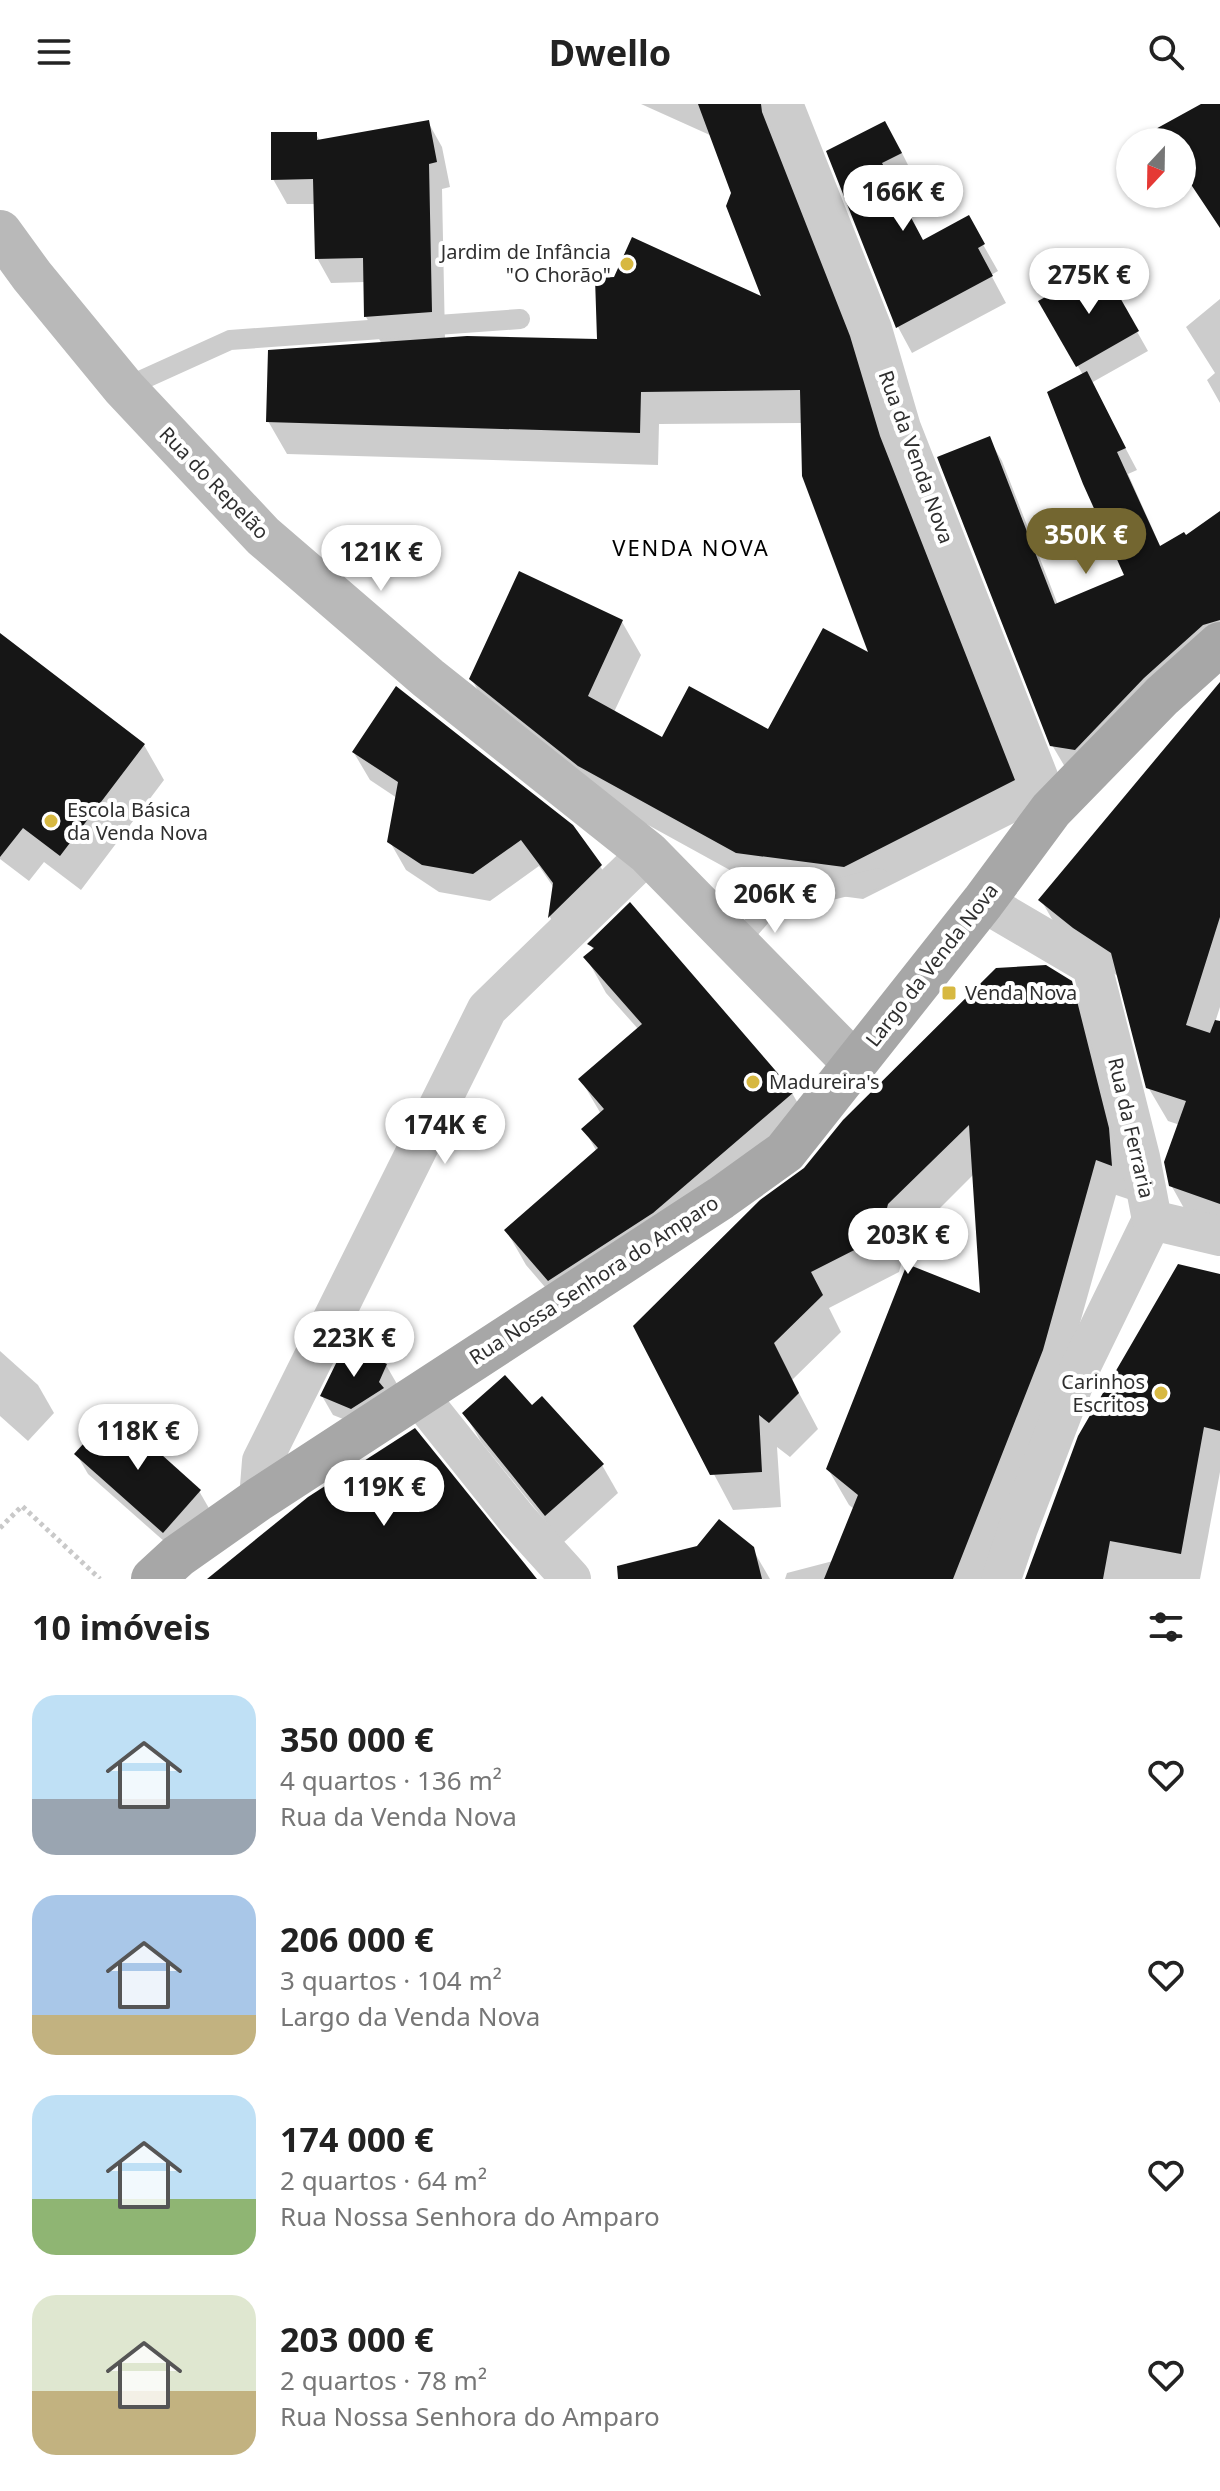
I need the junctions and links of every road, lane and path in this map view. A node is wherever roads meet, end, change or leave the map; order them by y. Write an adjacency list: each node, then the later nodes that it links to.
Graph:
1 (783, 104): 8 (street, Rua da Venda Nova)
2 (0, 232): 5 (street, Rua do Repelão)
3 (0, 284): 5 (street)
4 (520, 319): 6 (lane)
5 (94, 353): 6 (street, Rua do Repelão)
6 (124, 388): 9 (street, Rua do Repelão)
7 (1220, 644): 8 (main road, Largo da Venda Nova)
8 (1051, 810): 11 (main road, Largo da Venda Nova)
9 (648, 853): 12 (street, Largo da Venda Nova); 17 (street)
10 (879, 878): 12 (lane)
11 (983, 902): 13 (main road, Largo da Venda Nova); 14 (street, Rua da Ferraria)
12 (737, 944): 13 (street, Largo da Venda Nova)
13 (854, 1063): 16 (main road, Rua Nossa Senhora do Amparo)
14 (1152, 1220): 15 (street); 22 (street, Rua da Ferraria)
15 (1220, 1236)
16 (418, 1395): 17 (main road, Rua Nossa Senhora do Amparo); 21 (street)
17 (259, 1499): 20 (main road, Rua Nossa Senhora do Amparo)
18 (0, 1528): 19 (path)
19 (100, 1579)
20 (153, 1579)
21 (571, 1579)
22 (1001, 1579)

